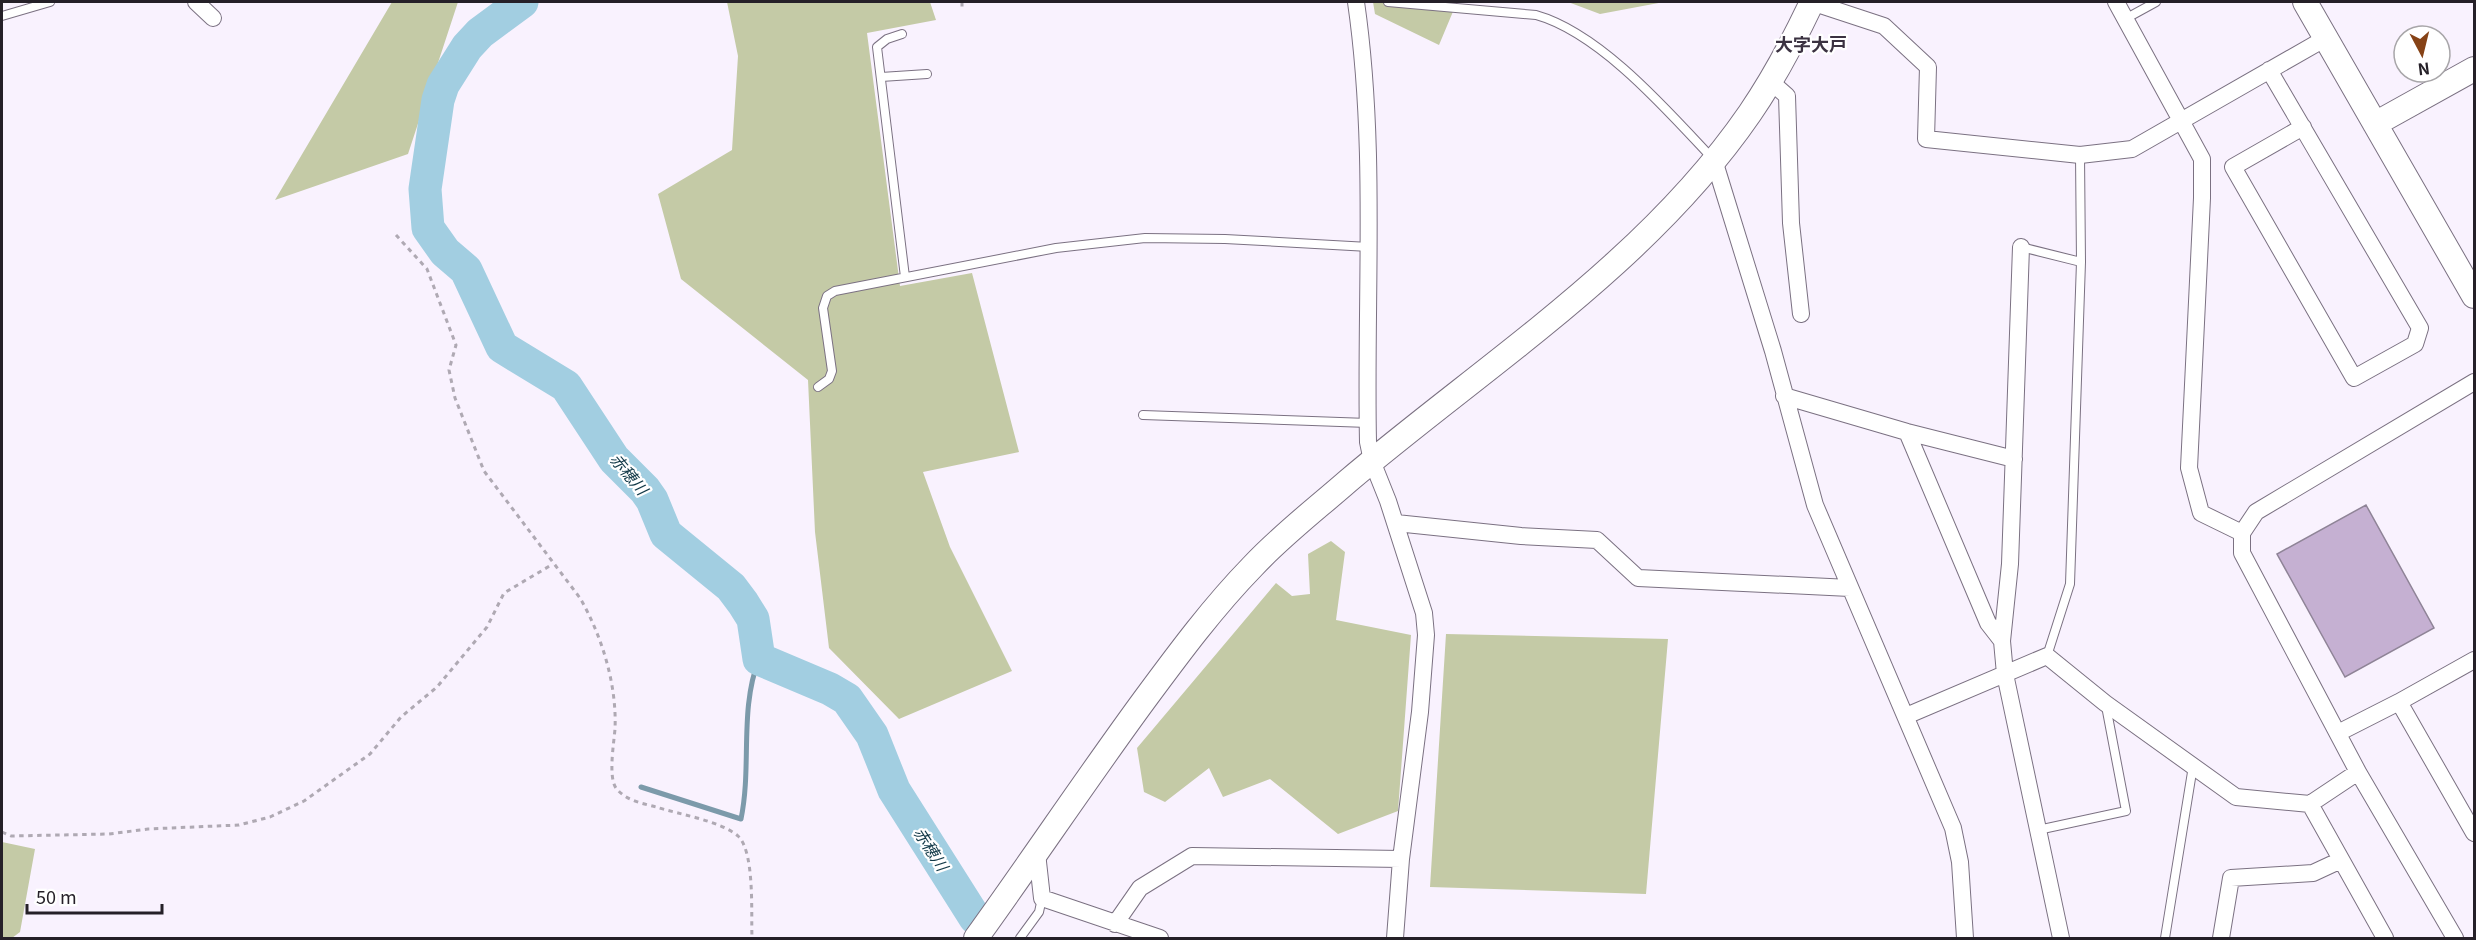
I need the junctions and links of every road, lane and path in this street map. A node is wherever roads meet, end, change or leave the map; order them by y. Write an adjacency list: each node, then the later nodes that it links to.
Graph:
1 (50, 2): 11 (lane)
2 (196, 2): 12 (street)
3 (962, 2): 10 (path)
4 (1356, 2): 27 (street)
5 (1388, 2): 25 (lane)
6 (1811, 2): 20 (street); 24 (street)
7 (2116, 2): 13 (street)
8 (2156, 2): 13 (lane)
9 (2305, 2): 15 (street)
10 (962, 9)
11 (2, 16)
12 (213, 18)
13 (2125, 19): 21 (street)
14 (902, 34): 19 (lane)
15 (2326, 38): 17 (street); 22 (street)
16 (2475, 69): 22 (street)
17 (2269, 70): 21 (street); 23 (street)
18 (927, 74): 19 (lane)
19 (881, 76): 30 (lane)
20 (1770, 81): 25 (street); 32 (street)
21 (2181, 121): 24 (street); 42 (street)
22 (2375, 124): 31 (street)
23 (2302, 127): 23 (street)
24 (2080, 155): 29 (lane)
25 (1714, 160): 35 (street); 40 (street)
26 (396, 235): 43 (path)
27 (1370, 247): 30 (lane); 37 (street)
28 (2021, 247): 29 (lane); 39 (street)
29 (2082, 262): 46 (lane)
30 (905, 277): 34 (lane)
31 (2475, 296)
32 (1801, 314)
33 (2475, 382): 42 (street)
34 (818, 387)
35 (1784, 396): 38 (street); 44 (street)
36 (1143, 415): 37 (lane)
37 (1368, 423): 40 (street)
38 (1907, 432): 39 (street); 45 (street)
39 (2014, 459): 45 (street)
40 (1372, 461): 41 (street); 59 (street)
41 (1396, 523): 44 (street); 60 (street)
42 (2242, 533): 52 (street)
43 (553, 564): 57 (path); 64 (path)
44 (1850, 588): 51 (street)
45 (2002, 641): 48 (street)
46 (2047, 656): 48 (street); 50 (street)
47 (2475, 660): 49 (street)
48 (2005, 674): 51 (street); 56 (street)
49 (2399, 702): 52 (street); 58 (street)
50 (2105, 703): 53 (street); 56 (lane)
51 (1906, 716): 69 (street)
52 (2338, 733): 54 (street)
53 (2193, 766): 55 (street); 71 (lane)
54 (2358, 772): 55 (street); 74 (street)
55 (2310, 804): 61 (street)
56 (2038, 830): 70 (street)
57 (2, 832)
58 (2475, 833)
59 (1037, 853): 62 (street); 65 (street)
60 (1401, 859): 63 (street); 68 (street)
61 (2341, 860): 72 (street); 73 (street)
62 (1042, 898): 63 (street); 66 (lane)
63 (1115, 924): 67 (street)
64 (752, 939)
65 (976, 939)
66 (1020, 939)
67 (1160, 939)
68 (1395, 939)
69 (1965, 939)
70 (2061, 939)
71 (2165, 939)
72 (2221, 939)
73 (2385, 939)
74 (2455, 939)

